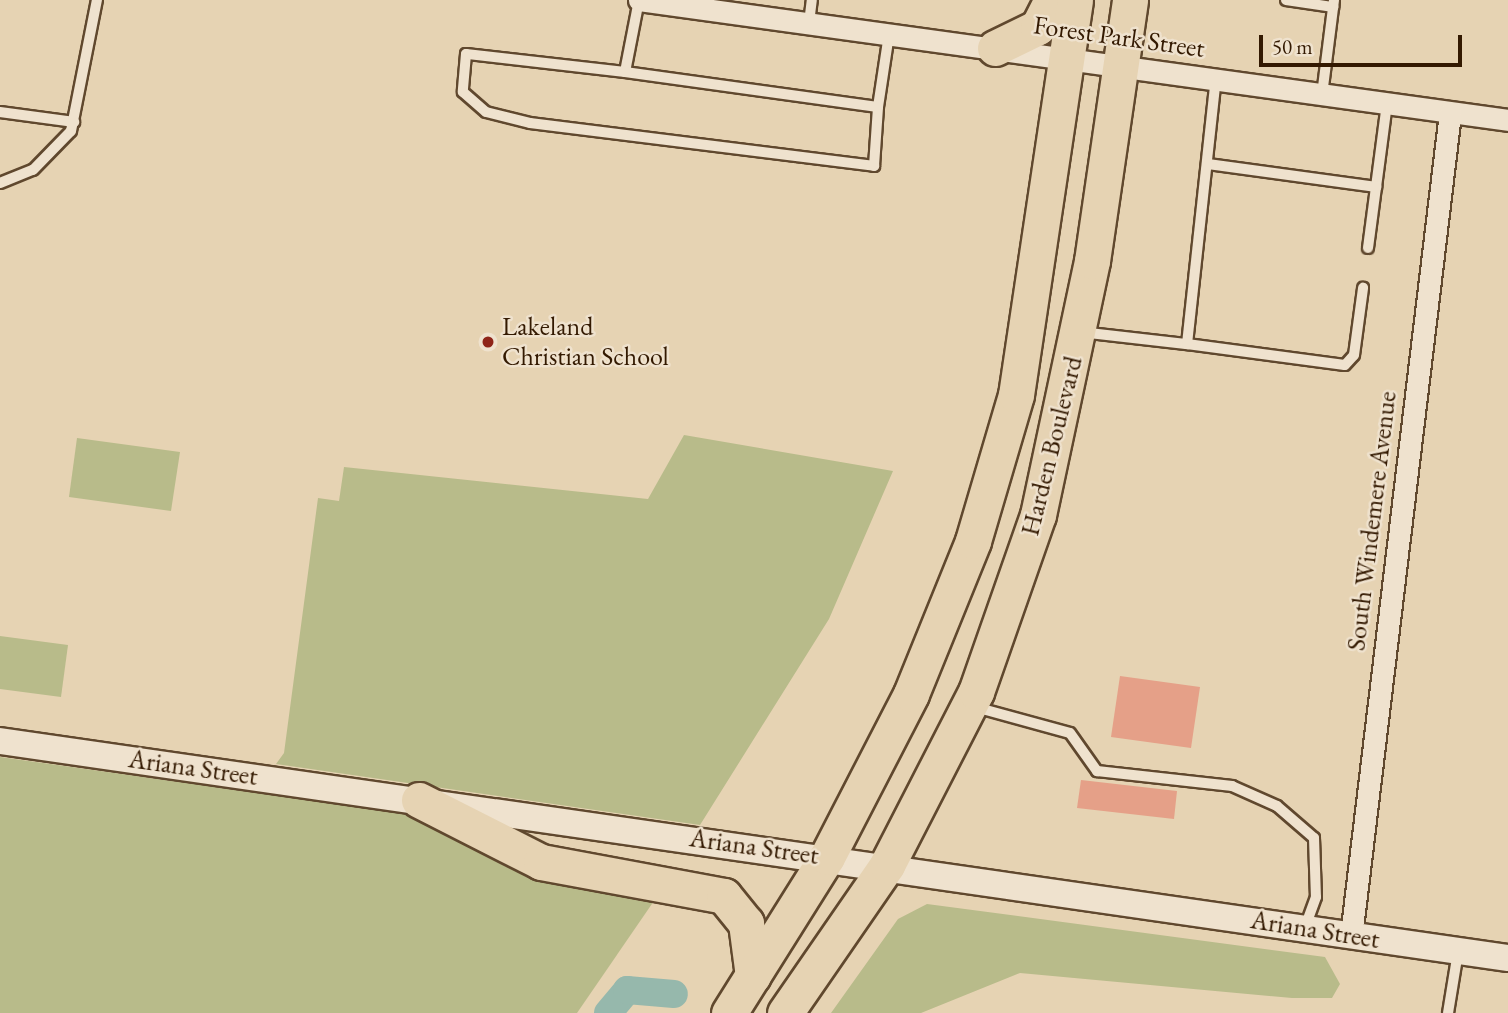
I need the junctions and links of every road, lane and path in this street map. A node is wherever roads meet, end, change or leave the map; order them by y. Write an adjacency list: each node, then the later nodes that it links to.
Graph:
1 (97, 0): 22 (lane)
2 (639, 0): 9 (street, Forest Park Street); 14 (lane)
3 (812, 0): 9 (lane)
4 (1052, 0): 11 (main road)
5 (1075, 0): 12 (main road, Harden Boulevard)
6 (1130, 0): 13 (main road, Harden Boulevard)
7 (1286, 0): 8 (lane)
8 (1333, 4): 16 (lane)
9 (809, 23): 10 (street, Forest Park Street)
10 (890, 34): 11 (street, Forest Park Street); 18 (lane)
11 (995, 48): 12 (street, Forest Park Street)
12 (1068, 58): 13 (street, Forest Park Street); 33 (main road, Harden Boulevard)
13 (1121, 65): 15 (street, Forest Park Street); 28 (main road, Harden Boulevard)
14 (625, 72): 18 (lane); 18 (lane)
15 (1216, 79): 16 (street, Forest Park Street); 23 (lane)
16 (1322, 94): 17 (street, Forest Park Street)
17 (1387, 104): 20 (street, Forest Park Street); 25 (lane)
18 (878, 107)
19 (0, 111): 22 (lane)
20 (1450, 113): 21 (street, Forest Park Street); 36 (street, South Windemere Avenue)
21 (1508, 120)
22 (74, 122): 24 (lane)
23 (1208, 164): 25 (lane); 29 (lane)
24 (0, 183)
25 (1376, 187): 26 (lane)
26 (1368, 248)
27 (1363, 288): 29 (lane)
28 (1079, 332): 29 (lane); 30 (main road, Harden Boulevard)
29 (1187, 344)
30 (969, 706): 34 (main road, Harden Boulevard); 35 (lane)
31 (0, 741): 32 (street, Ariana Street)
32 (419, 800): 33 (street, Ariana Street); 39 (main road)
33 (827, 857): 34 (street, Ariana Street); 39 (main road, Harden Boulevard)
34 (887, 865): 35 (street, Ariana Street); 41 (main road, Harden Boulevard)
35 (1305, 929): 36 (street, Ariana Street)
36 (1351, 936): 37 (street, Ariana Street)
37 (1458, 951): 38 (street, Ariana Street); 42 (lane)
38 (1508, 958)
39 (753, 975): 40 (main road, Harden Boulevard)
40 (730, 1013)
41 (785, 1013)
42 (1448, 1013)

